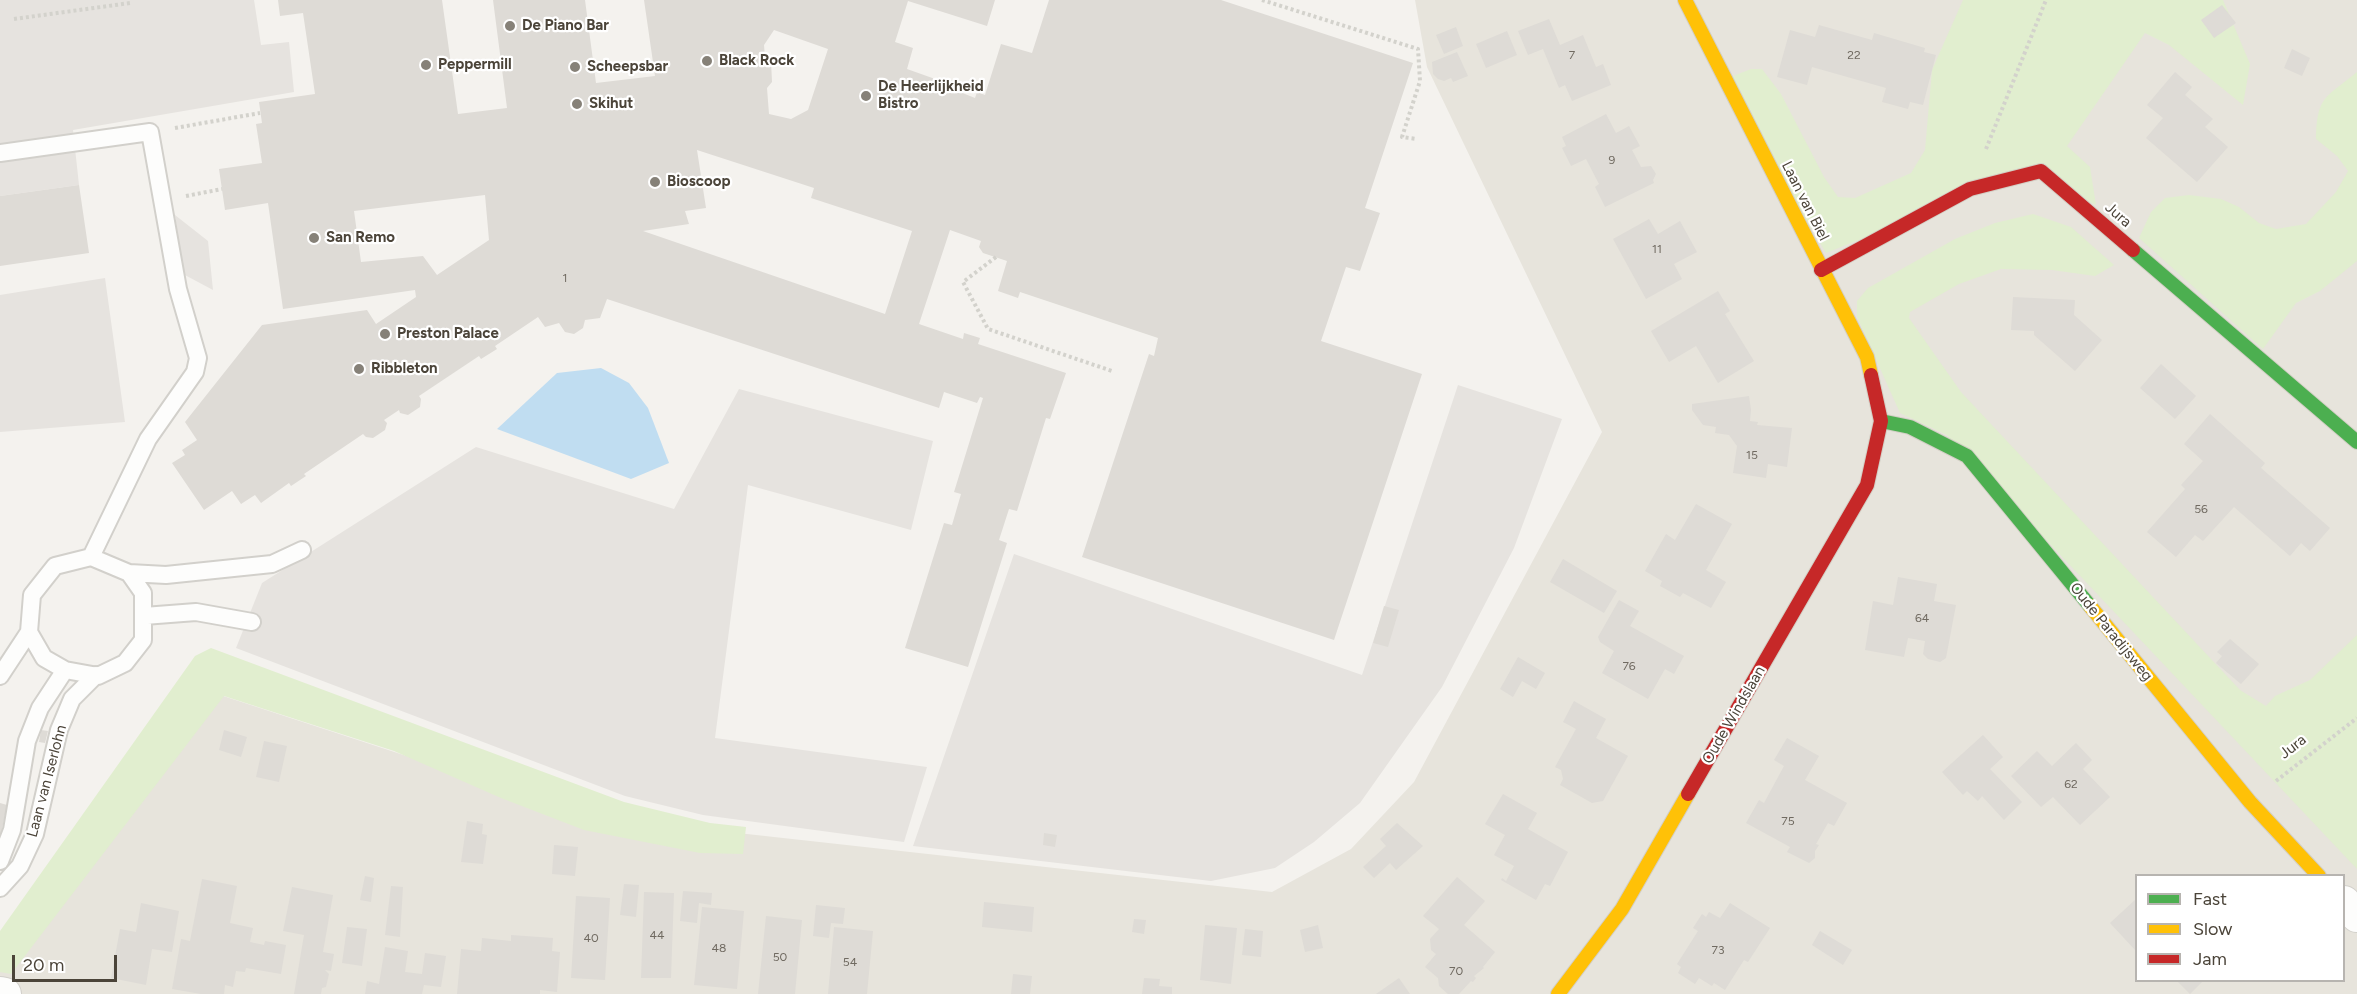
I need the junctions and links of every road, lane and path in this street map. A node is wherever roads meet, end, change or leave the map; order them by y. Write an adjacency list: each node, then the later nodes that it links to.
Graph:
1 (1262, 0): 8 (path)
2 (1685, 0): 14 (street, Laan van Biel)
3 (2046, 0): 11 (path)
4 (130, 3): 5 (path)
5 (14, 19)
6 (260, 113): 7 (path)
7 (150, 132): 9 (lane); 12 (lane)
8 (1417, 139)
9 (0, 153)
10 (222, 189): 12 (path)
11 (1970, 189): 14 (street, Jura); 17 (street, Jura)
12 (162, 200): 19 (lane)
13 (996, 257): 15 (path)
14 (1821, 270): 16 (street, Laan van Biel)
15 (1112, 371)
16 (1881, 421): 28 (street, Oude Paradijsweg); 36 (street, Oude Windslaan)
17 (2357, 442)
18 (302, 550): 20 (lane)
19 (91, 557): 20 (lane); 23 (lane)
20 (129, 573): 21 (lane)
21 (144, 616): 22 (lane); 25 (lane)
22 (252, 622)
23 (29, 632): 24 (lane); 26 (lane)
24 (65, 670): 25 (lane); 29 (lane, Laan van Iserlohn)
25 (96, 675): 31 (lane, Laan van Iserlohn)
26 (0, 676)
27 (2357, 718): 28 (path, Jura)
28 (2250, 802): 30 (street, Oude Paradijsweg)
29 (0, 861)
30 (2317, 874)
31 (0, 888)
32 (2345, 904): 33 (street)
33 (2357, 916)
34 (0, 993): 35 (street)
35 (5, 994)
36 (1558, 994)

